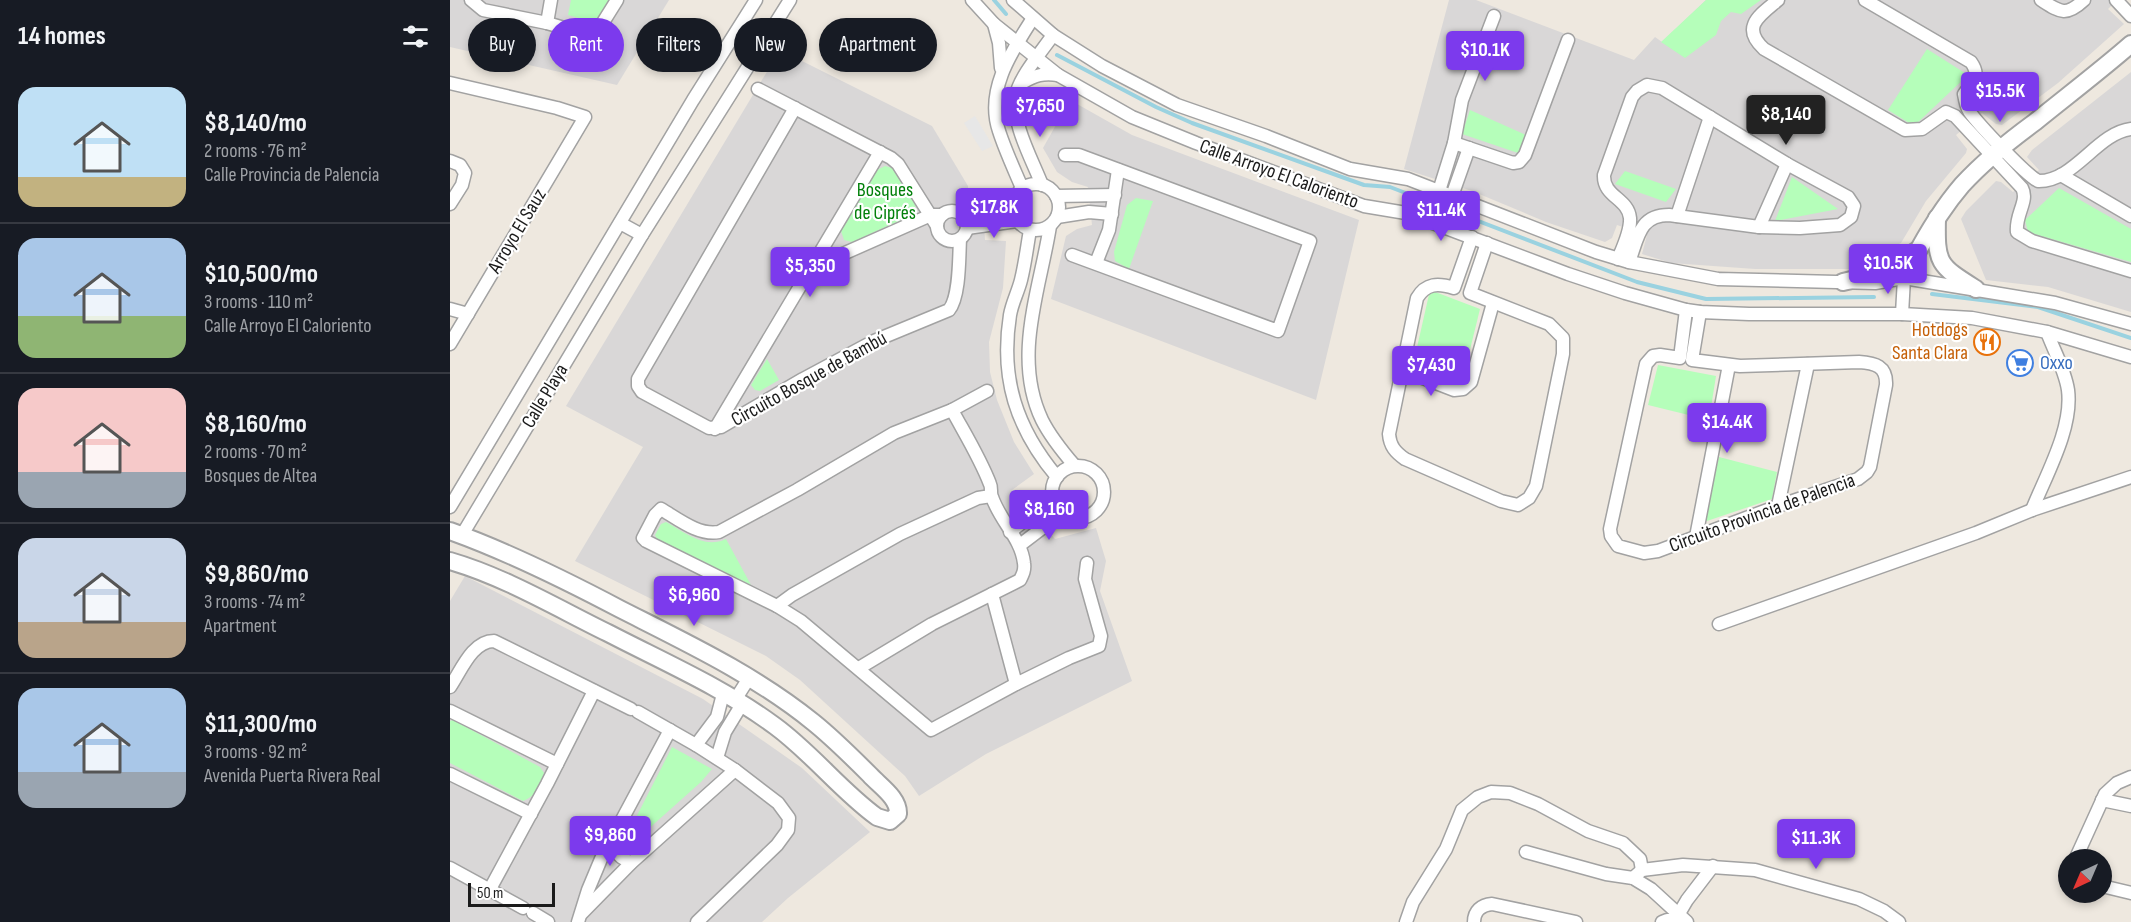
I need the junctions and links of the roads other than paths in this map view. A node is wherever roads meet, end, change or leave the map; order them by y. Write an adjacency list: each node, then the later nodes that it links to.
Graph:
1 (471, 0): 16 (street)
2 (551, 0): 16 (street)
3 (617, 0): 16 (street)
4 (756, 0): 58 (street, Calle Playa)
5 (790, 0): 61 (street, Calle Playa)
6 (972, 0): 17 (street, Calle Arroyo El Caloriento)
7 (1013, 0): 15 (street, Calle Arroyo El Caloriento)
8 (1778, 0): 35 (street)
9 (1865, 0): 35 (street)
10 (2041, 0): 11 (street)
11 (2084, 0)
12 (2116, 0): 14 (street)
13 (1494, 16): 33 (street)
14 (2131, 16)
15 (1033, 18): 18 (street, Calle Arroyo El Caloriento); 20 (street)
16 (547, 23)
17 (994, 24): 20 (street, Calle Arroyo El Caloriento); 23 (street)
18 (1053, 35): 22 (street); 44 (street, Calle Arroyo El Caloriento)
19 (1568, 40): 34 (street)
20 (1017, 42): 22 (street, Calle Arroyo El Caloriento); 23 (street)
21 (2131, 44): 35 (street)
22 (1038, 58): 24 (street, Calle Arroyo El Caloriento); 26 (street)
23 (1001, 73): 30 (street)
24 (1058, 75): 26 (street); 63 (street, Calle Arroyo El Caloriento)
25 (450, 83): 80 (street, Arroyo El Sauz)
26 (1022, 84): 29 (street)
27 (758, 89): 28 (street)
28 (795, 108): 36 (street); 92 (street, Circuito Bosque de Bambú)
29 (1016, 110): 30 (street); 42 (street)
30 (996, 111): 43 (street)
31 (1710, 117): 39 (street); 52 (street); 67 (street)
32 (2131, 129): 41 (street)
33 (1454, 143): 34 (street); 44 (street)
34 (1469, 148): 47 (street)
35 (1997, 151): 41 (street); 54 (street); 70 (street)
36 (880, 152): 55 (street); 69 (street)
37 (1065, 155): 40 (street)
38 (450, 161): 48 (street)
39 (1786, 164): 59 (street); 59 (street)
40 (1118, 170): 45 (street); 68 (street)
41 (2061, 175): 53 (street)
42 (1042, 185): 43 (street); 46 (street)
43 (1022, 188): 49 (street)
44 (1439, 191): 47 (street, Calle Arroyo El Caloriento)
45 (1115, 195): 46 (street); 50 (street)
46 (1056, 196): 57 (street)
47 (1452, 196): 67 (street, Calle Arroyo El Caloriento)
48 (450, 204)
49 (1012, 205): 51 (street); 56 (street)
50 (1112, 214): 57 (street); 68 (street)
51 (963, 215): 55 (street); 62 (street)
52 (1677, 216): 59 (street); 67 (street)
53 (2131, 216)
54 (1937, 217): 65 (street); 74 (street)
55 (937, 219): 62 (street); 69 (street)
56 (1017, 221): 60 (street); 62 (street)
57 (1054, 221): 60 (street); 93 (street)
58 (620, 223): 61 (street); 99 (street, Calle Playa)
59 (1759, 227)
60 (1030, 230): 94 (street)
61 (642, 236): 103 (street, Calle Playa)
62 (959, 236): 92 (street, Circuito Bosque de Bambú)
63 (1472, 237): 64 (street, Calle Arroyo El Caloriento); 73 (street)
64 (1486, 243): 75 (street); 78 (street, Calle Arroyo El Caloriento)
65 (1917, 250): 71 (street); 72 (street)
66 (1072, 255): 68 (street)
67 (1624, 260): 72 (street, Calle Arroyo El Caloriento)
68 (1096, 264)
69 (811, 268): 92 (street)
70 (2131, 272)
71 (1904, 278): 72 (street, Calle Arroyo El Caloriento); 74 (street, Calle Arroyo El Caloriento); 81 (street)
72 (1843, 282)
73 (1454, 288): 75 (street); 89 (street)
74 (1976, 289): 82 (street, Calle Arroyo El Caloriento)
75 (1470, 293): 76 (street)
76 (1493, 303): 89 (street); 89 (street)
77 (450, 309): 80 (street)
78 (1686, 310): 79 (street, Calle Arroyo El Caloriento); 86 (street)
79 (1700, 312): 81 (street, Calle Arroyo El Caloriento); 86 (street)
80 (468, 314): 84 (street, Arroyo El Sauz)
81 (1902, 314): 83 (street, Calle Arroyo El Caloriento)
82 (2131, 324)
83 (2047, 332): 85 (street, Calle Arroyo El Caloriento); 100 (street)
84 (450, 344)
85 (2131, 357)
86 (1686, 359): 88 (street, Circuito Provincia de Palencia); 104 (street, Circuito Provincia de Palencia)
87 (1808, 364): 88 (street, Circuito Provincia de Palencia); 98 (street); 98 (street, Circuito Provincia de Palencia)
88 (1729, 365): 104 (street)
89 (1402, 370)
90 (987, 391): 91 (street)
91 (952, 410): 96 (street); 109 (street)
92 (715, 429)
93 (1074, 465): 94 (street); 101 (street)
94 (1057, 477): 97 (street)
95 (2131, 477): 100 (street)
96 (991, 495): 102 (street); 109 (street)
97 (1053, 498): 101 (street); 102 (street)
98 (1778, 506): 104 (street, Circuito Provincia de Palencia)
99 (450, 507)
100 (2032, 510): 110 (street)
101 (1062, 513): 105 (street)
102 (1010, 531): 105 (street)
103 (456, 533): 106 (street, Calle Playa); 112 (street)
104 (1696, 537)
105 (1020, 544): 108 (street)
106 (450, 560): 116 (street)
107 (1087, 563): 113 (street)
108 (992, 594): 111 (street); 113 (street)
109 (777, 606): 111 (street)
110 (1719, 624)
111 (858, 668): 113 (street)
112 (749, 678): 116 (street); 117 (street)
113 (1016, 684)
114 (450, 687): 115 (street)
115 (594, 691): 120 (street); 123 (street)
116 (734, 700): 119 (street); 121 (street); 122 (street)
117 (791, 705): 119 (street); 119 (street)
118 (450, 711): 123 (street)
119 (774, 726)
120 (670, 730): 121 (street); 130 (street)
121 (696, 745): 122 (street)
122 (717, 758): 124 (street)
123 (557, 764): 129 (street)
124 (735, 770): 133 (street); 144 (street)
125 (450, 774): 129 (street)
126 (2131, 777): 127 (street)
127 (2102, 800): 128 (street); 131 (street)
128 (2131, 806)
129 (531, 814): 138 (street)
130 (609, 845): 133 (street); 140 (street)
131 (2080, 849)
132 (1526, 852): 136 (street)
133 (632, 863): 140 (street)
134 (1713, 866): 136 (street); 142 (street); 148 (street)
135 (450, 868): 138 (street)
136 (1637, 874): 142 (street); 145 (street)
137 (2112, 888): 139 (street)
138 (490, 889): 143 (street)
139 (2131, 893)
140 (580, 918)
141 (1557, 920): 146 (street); 147 (street)
142 (1672, 920)
143 (548, 922)
144 (697, 922)
145 (1406, 922)
146 (1474, 922)
147 (1576, 922)
148 (1899, 922)

